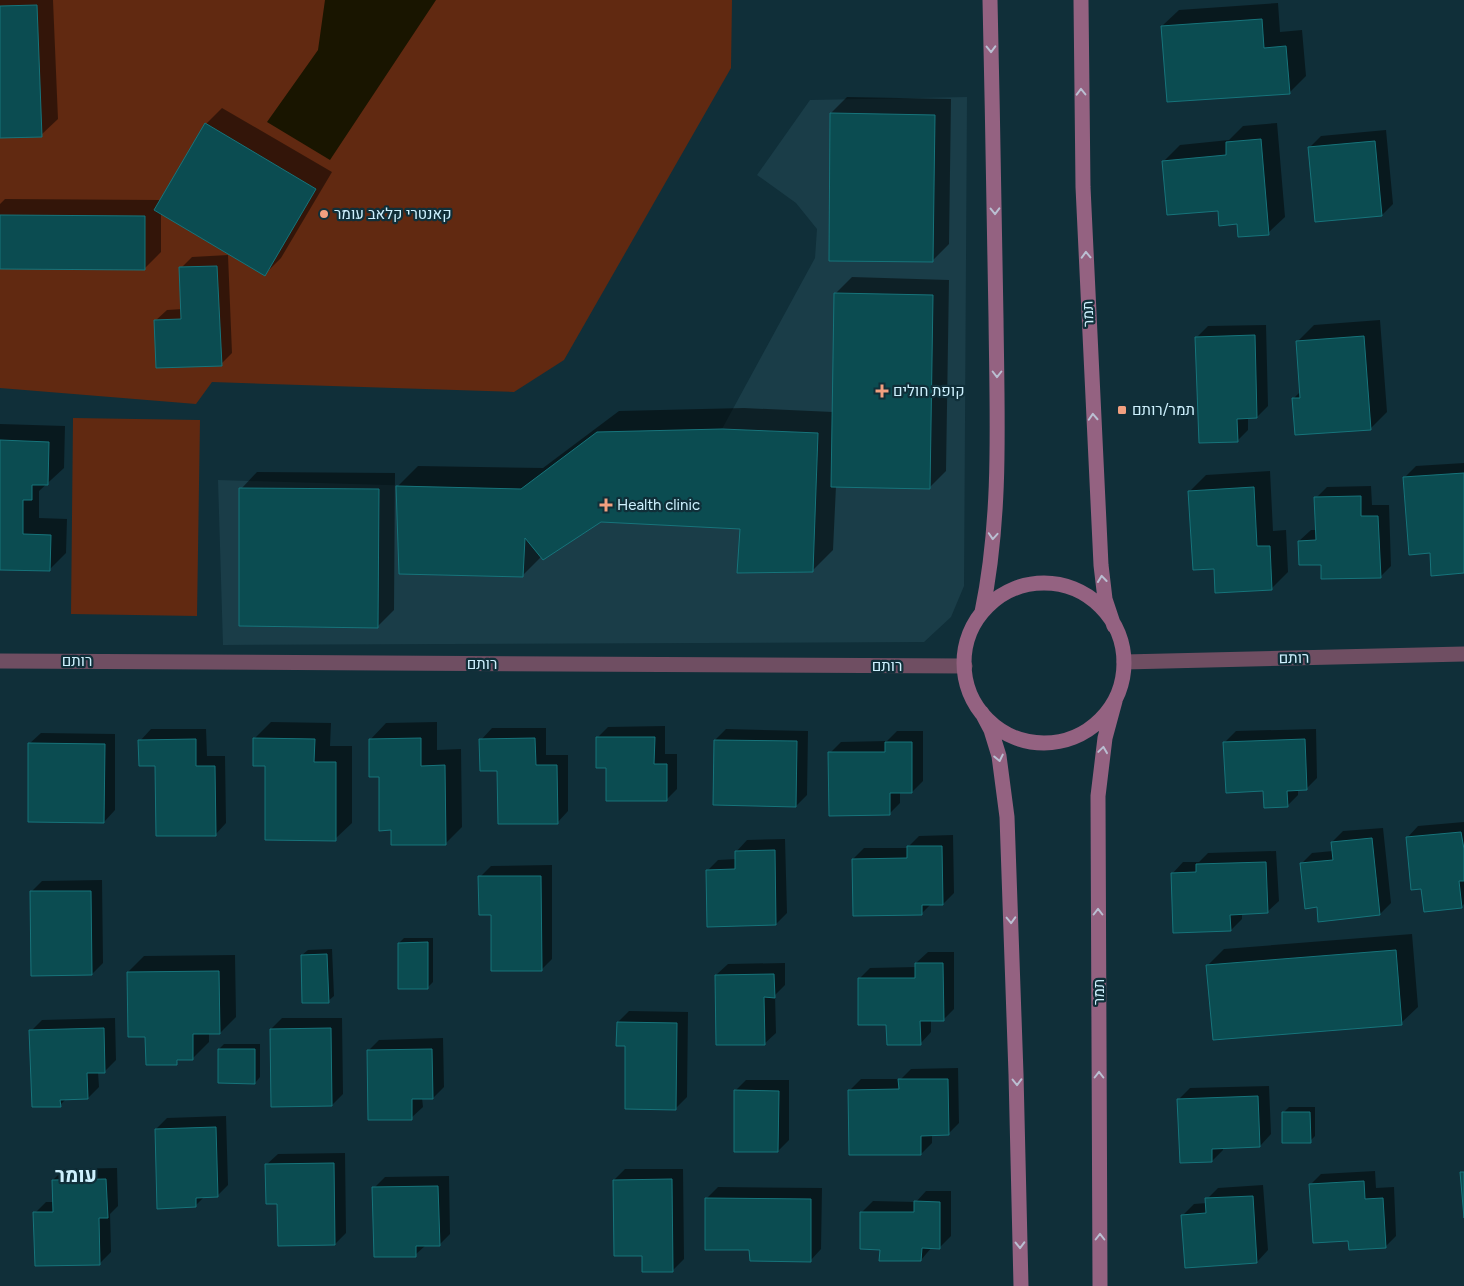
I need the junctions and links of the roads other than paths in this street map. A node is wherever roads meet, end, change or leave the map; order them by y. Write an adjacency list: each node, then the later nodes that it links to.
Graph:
1 (990, 0): 3 (street, one-way to 3)
2 (1081, 0): 4 (street, תמר, one-way to 2)
3 (982, 612): 4 (street); 8 (street)
4 (1114, 626): 7 (street)
5 (1464, 654): 7 (street, רותם)
6 (0, 661): 8 (street, רותם)
7 (1124, 662): 9 (street)
8 (965, 666): 10 (street)
9 (1115, 700): 10 (street); 12 (street, תמר, one-way to 9)
10 (982, 713): 11 (street, one-way to 11)
11 (1021, 1286)
12 (1100, 1286)

